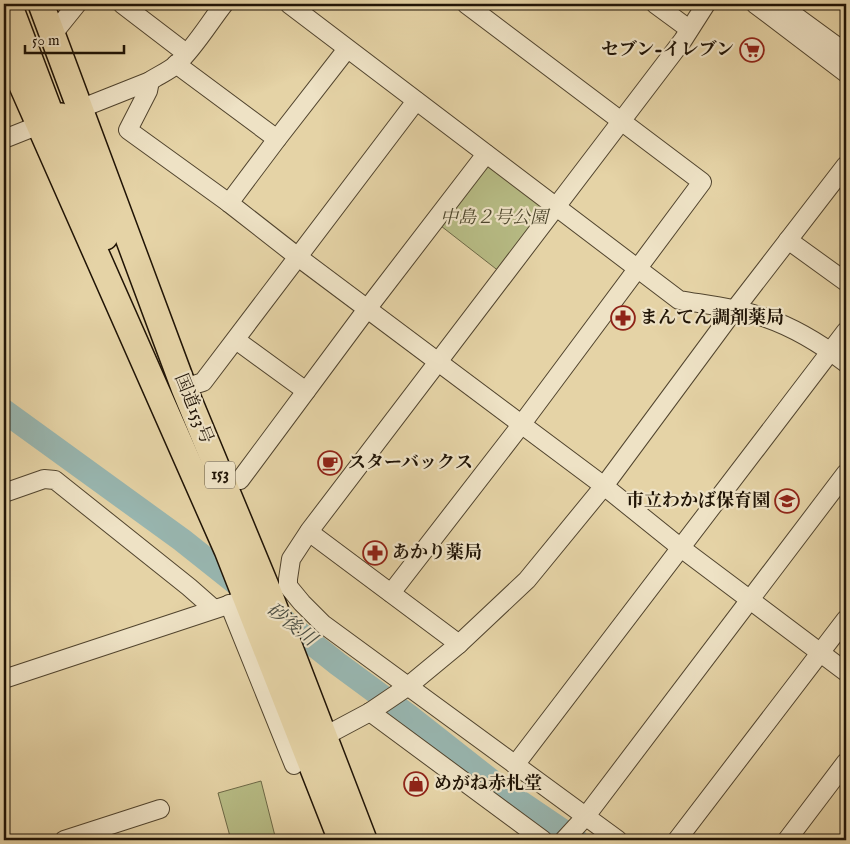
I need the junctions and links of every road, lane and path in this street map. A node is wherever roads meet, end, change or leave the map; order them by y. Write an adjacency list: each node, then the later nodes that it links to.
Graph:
1 (9, 4): 22 (highway, 153)
2 (41, 4): 14 (highway, 国道153号 / 153)
3 (77, 4): 14 (street)
4 (122, 4): 18 (street)
5 (224, 4): 18 (street)
6 (289, 4): 16 (street)
7 (466, 4): 23 (street)
8 (655, 4): 13 (street)
9 (706, 4): 13 (street)
10 (755, 4): 19 (street)
11 (779, 4): 12 (street)
12 (797, 10): 17 (street)
13 (689, 29): 23 (street)
14 (52, 34): 22 (highway, 国道153号 / 153)
15 (4, 45): 22 (highway, 国道153号 / 153)
16 (347, 49): 21 (street); 25 (street)
17 (846, 53)
18 (181, 59): 20 (street); 25 (street)
19 (846, 73)
20 (150, 81): 22 (street); 28 (street)
21 (416, 101): 26 (street); 31 (street)
22 (58, 117): 24 (street); 41 (highway, 国道153号 / 153); 51 (highway, 国道153号 / 153)
23 (621, 121): 29 (street); 32 (street)
24 (4, 139)
25 (276, 139): 28 (street)
26 (486, 154): 29 (street); 34 (street)
27 (846, 165): 30 (street)
28 (229, 203): 31 (street)
29 (556, 207): 32 (street); 39 (street)
30 (788, 240): 33 (street); 35 (street)
31 (298, 257): 34 (street); 37 (street)
32 (637, 268): 35 (street); 43 (street)
33 (846, 282)
34 (367, 309): 39 (street); 42 (street)
35 (735, 309): 38 (street); 46 (street)
36 (846, 331): 38 (street)
37 (236, 340): 41 (street); 42 (street)
38 (831, 352): 40 (street); 49 (street)
39 (439, 362): 43 (street); 48 (street)
40 (846, 362)
41 (184, 388): 51 (highway, 国道153号 / 153)
42 (306, 391): 45 (street)
43 (521, 425): 46 (street); 50 (street)
44 (846, 473): 52 (street)
45 (240, 480)
46 (604, 486): 49 (street); 54 (street)
47 (4, 493): 51 (street)
48 (309, 532): 50 (street); 51 (street)
49 (681, 548): 52 (street); 63 (street)
50 (391, 593): 54 (street)
51 (249, 598): 57 (street); 58 (street); 60 (highway, 国道153号 / 153); 62 (street); 67 (highway, 国道153号 / 153)
52 (751, 600): 55 (street); 65 (street)
53 (846, 619): 55 (street)
54 (459, 644): 58 (street)
55 (821, 652): 56 (street); 72 (street)
56 (846, 672)
57 (4, 679)
58 (407, 687): 59 (street); 63 (street)
59 (370, 712): 60 (street); 69 (street)
60 (325, 736): 68 (highway, 国道153号 / 153)
61 (846, 762): 73 (street)
62 (294, 765)
63 (515, 765): 65 (street)
64 (160, 809): 66 (street)
65 (586, 816): 70 (street); 71 (street)
66 (64, 840)
67 (341, 840)
68 (364, 840)
69 (543, 840)
70 (564, 840)
71 (618, 840)
72 (677, 840)
73 (787, 840)

